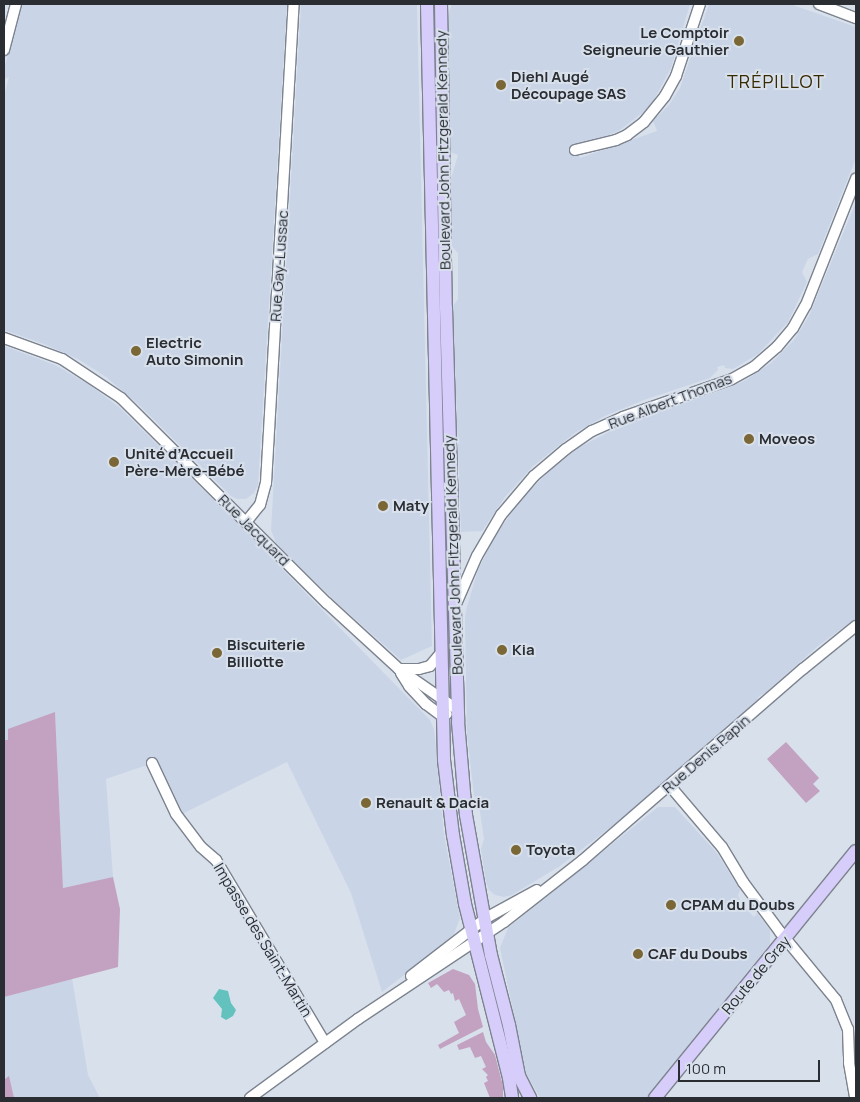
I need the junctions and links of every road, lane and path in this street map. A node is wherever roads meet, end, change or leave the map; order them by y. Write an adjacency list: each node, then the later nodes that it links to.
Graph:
1 (16, 4): 8 (street)
2 (294, 4): 12 (street, Rue Gay-Lussac)
3 (427, 4): 15 (main road, Boulevard John Fitzgerald Kennedy)
4 (441, 4): 13 (main road, Boulevard John Fitzgerald Kennedy)
5 (700, 4): 9 (street)
6 (820, 4): 7 (street)
7 (856, 18)
8 (4, 50)
9 (576, 150)
10 (856, 179): 13 (street, Rue Albert Thomas)
11 (4, 338): 12 (street, Rue Jacquard)
12 (246, 522): 16 (street, Rue Jacquard)
13 (456, 604): 18 (main road, Boulevard John Fitzgerald Kennedy)
14 (856, 626): 21 (street, Rue Denis Papin)
15 (440, 654): 16 (street); 17 (main road, Boulevard John Fitzgerald Kennedy)
16 (399, 669): 17 (street, Rue Jacquard); 19 (street, Rue Jacquard)
17 (441, 699): 18 (street, Rue Jacquard); 19 (main road, Boulevard John Fitzgerald Kennedy)
18 (458, 710): 19 (street); 24 (main road, Boulevard John Fitzgerald Kennedy)
19 (442, 716): 25 (main road, Boulevard John Fitzgerald Kennedy)
20 (152, 763): 30 (street, Impasse des Saint-Martin)
21 (670, 786): 23 (street, Rue Denis Papin); 27 (street)
22 (856, 851): 27 (main road, Route de Gray)
23 (556, 881): 24 (street, Rue Denis Papin); 26 (street, Rue Denis Papin)
24 (486, 918): 25 (street, Rue Denis Papin); 26 (main road, Boulevard John Fitzgerald Kennedy)
25 (471, 928): 28 (main road, Boulevard John Fitzgerald Kennedy); 29 (street, Rue Denis Papin)
26 (488, 933): 28 (street, Rue Denis Papin); 34 (main road, Boulevard John Fitzgerald Kennedy)
27 (786, 938): 31 (street); 35 (main road, Route de Gray)
28 (474, 942): 29 (street, Rue Denis Papin); 33 (main road, Boulevard John Fitzgerald Kennedy)
29 (396, 992): 30 (street)
30 (325, 1043): 32 (street)
31 (852, 1062): 36 (street)
32 (250, 1098)
33 (512, 1098)
34 (530, 1098)
35 (655, 1098)
36 (855, 1098)

